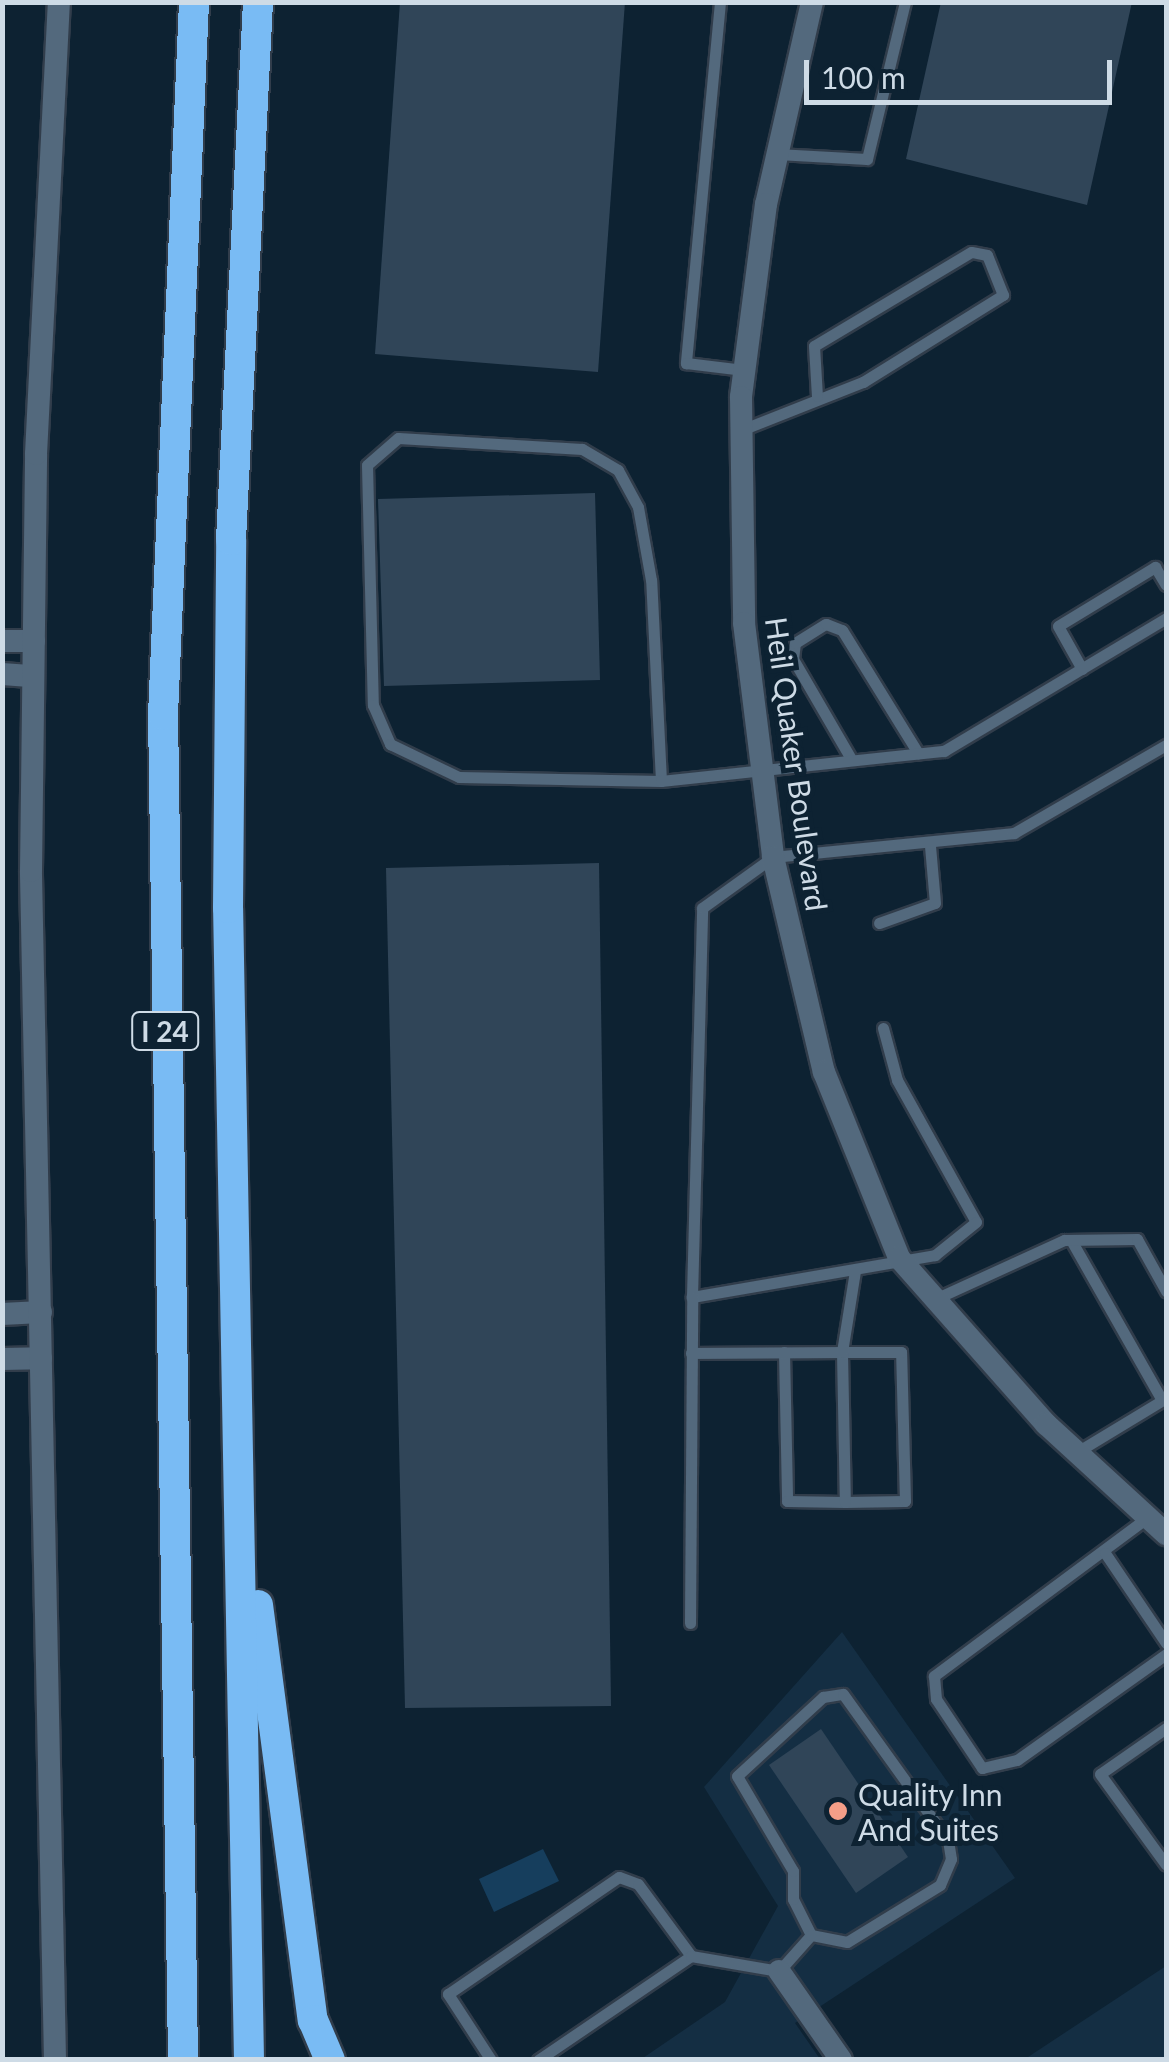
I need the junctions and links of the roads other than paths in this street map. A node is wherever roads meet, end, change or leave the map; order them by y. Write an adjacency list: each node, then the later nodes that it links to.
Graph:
1 (59, 2): 14 (street)
2 (194, 2): 55 (highway, I 24)
3 (258, 2): 41 (highway, I 24)
4 (720, 2): 8 (lane)
5 (812, 2): 7 (street, Heil Quaker Boulevard)
6 (905, 2): 7 (lane)
7 (777, 154): 8 (street, Heil Quaker Boulevard)
8 (744, 370): 10 (street, Heil Quaker Boulevard)
9 (818, 396): 9 (lane); 10 (lane)
10 (741, 430): 21 (street, Heil Quaker Boulevard)
11 (1166, 585): 15 (lane)
12 (1166, 618): 15 (lane)
13 (2, 641): 14 (street)
14 (34, 641): 17 (street)
15 (1082, 669): 19 (lane)
16 (2, 674): 17 (street)
17 (34, 676): 33 (street)
18 (1166, 745): 23 (lane)
19 (918, 753): 20 (lane); 20 (lane)
20 (850, 757): 21 (lane)
21 (760, 764): 22 (lane); 24 (street, Heil Quaker Boulevard)
22 (661, 781): 22 (lane)
23 (930, 846): 24 (lane); 25 (lane)
24 (773, 857): 28 (street, Heil Quaker Boulevard); 31 (lane)
25 (879, 923)
26 (883, 1028): 28 (lane)
27 (1071, 1240): 30 (lane); 32 (lane); 40 (lane)
28 (899, 1258): 29 (lane); 32 (street, Heil Quaker Boulevard)
29 (856, 1271): 31 (lane); 36 (lane)
30 (1166, 1291)
31 (692, 1297): 37 (lane)
32 (936, 1299): 42 (street, Heil Quaker Boulevard)
33 (40, 1312): 34 (street); 38 (street)
34 (2, 1314)
35 (784, 1352): 36 (lane); 37 (lane); 43 (lane)
36 (842, 1352): 43 (lane); 43 (lane)
37 (690, 1353): 46 (lane)
38 (42, 1358): 39 (street); 54 (street)
39 (2, 1359)
40 (1164, 1399): 42 (lane)
41 (238, 1422): 56 (highway, I 24); 57 (highway)
42 (1077, 1452): 44 (street, Heil Quaker Boulevard)
43 (845, 1502)
44 (1161, 1528): 45 (lane)
45 (1105, 1553): 47 (lane); 48 (lane)
46 (690, 1622)
47 (1166, 1643)
48 (1166, 1654)
49 (1166, 1728): 50 (lane)
50 (1166, 1866)
51 (812, 1935): 51 (lane); 53 (lane)
52 (691, 1956): 53 (lane); 58 (lane); 59 (lane)
53 (779, 1971): 60 (street)
54 (55, 2060)
55 (183, 2060)
56 (249, 2060)
57 (330, 2060)
58 (491, 2060)
59 (538, 2060)
60 (841, 2060)

